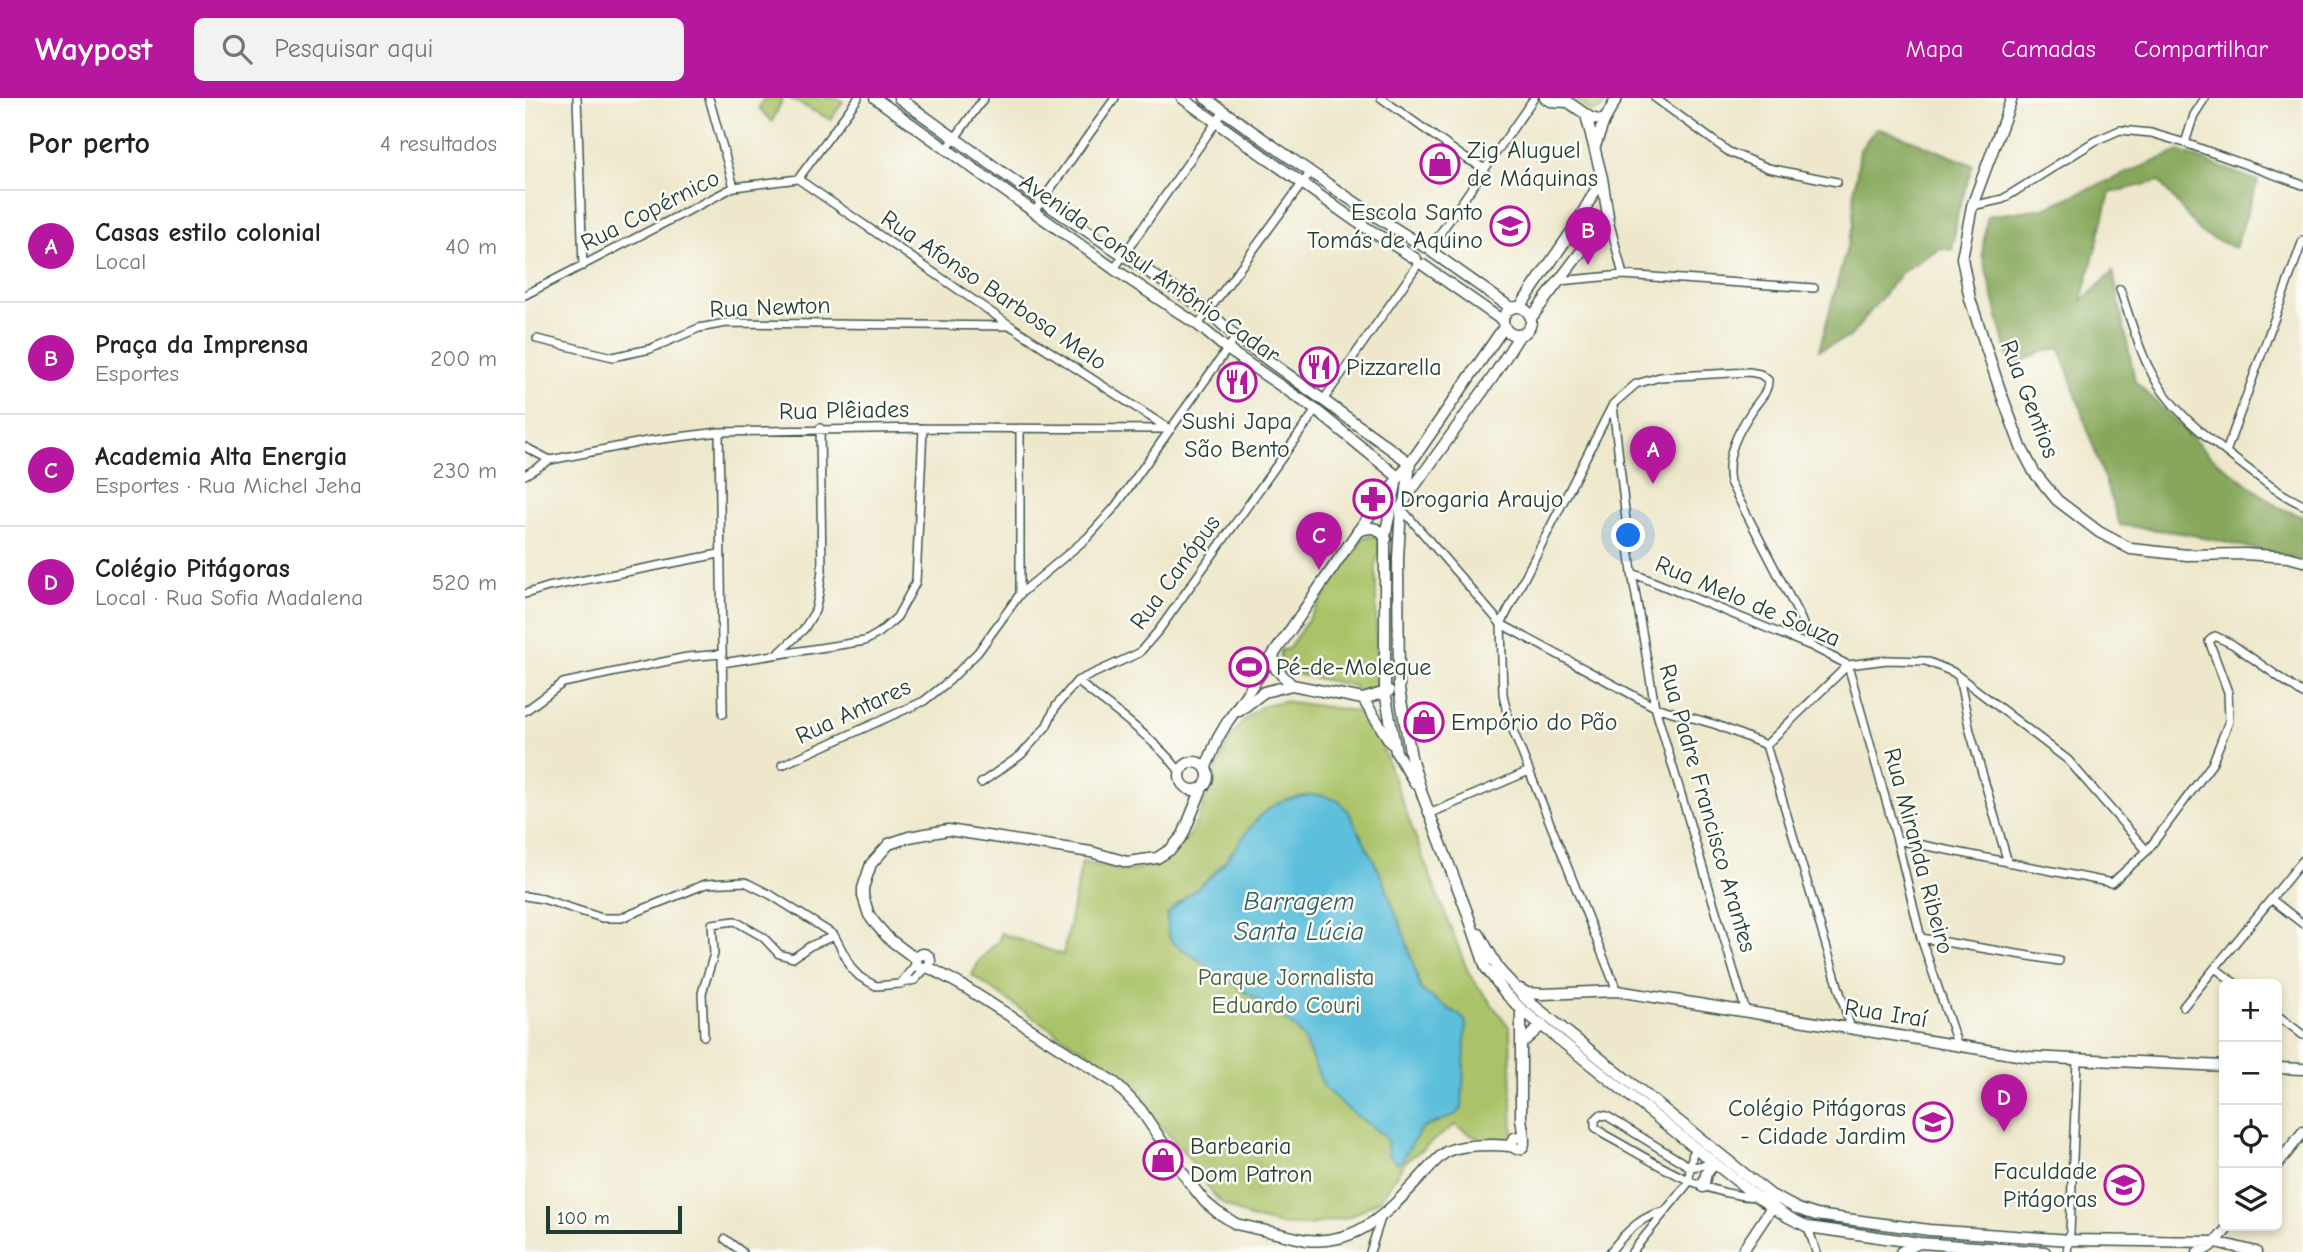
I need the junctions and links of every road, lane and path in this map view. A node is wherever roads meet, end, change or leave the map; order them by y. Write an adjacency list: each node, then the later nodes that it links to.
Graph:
1 (577, 98): 42 (street)
2 (709, 98): 32 (street)
3 (858, 98): 28 (street)
4 (876, 98): 24 (street, Avenida Consul Antônio Cadar)
5 (899, 98): 21 (street, Avenida Consul Antônio Cadar)
6 (984, 98): 21 (street)
7 (1115, 98): 33 (street)
8 (1182, 98): 20 (street)
9 (1205, 98): 17 (street)
10 (1381, 98): 25 (street)
11 (1534, 98): 25 (street)
12 (1545, 98): 18 (street)
13 (1617, 98): 19 (street)
14 (1655, 98): 29 (street)
15 (2013, 98): 34 (street, Rua Gentios)
16 (2205, 98): 22 (street)
17 (1224, 111): 20 (street); 26 (street)
18 (1586, 115): 19 (street); 23 (street)
19 (1604, 121): 23 (street)
20 (1216, 122): 30 (street); 40 (street)
21 (956, 137): 24 (street); 33 (street, Avenida Consul Antônio Cadar)
22 (2185, 143): 31 (street); 34 (street)
23 (1595, 146): 27 (street)
24 (947, 149): 35 (street, Avenida Consul Antônio Cadar)
25 (1484, 168): 39 (street)
26 (1310, 173): 30 (street); 39 (street)
27 (1602, 178): 36 (street); 37 (street)
28 (798, 179): 32 (street, Rua Copérnico); 54 (street, Rua Afonso Barbosa Melo)
29 (1837, 182)
30 (1303, 183): 41 (street); 50 (street)
31 (2303, 185)
32 (734, 187): 42 (street, Rua Copérnico)
33 (1042, 201): 35 (street); 40 (street, Avenida Consul Antônio Cadar)
34 (1972, 206): 79 (street, Rua Gentios)
35 (1034, 212): 43 (street, Avenida Consul Antônio Cadar)
36 (1608, 216): 37 (street); 44 (street); 45 (street)
37 (1572, 231): 49 (street)
38 (2303, 240): 68 (street)
39 (1429, 249): 41 (street); 41 (street); 49 (street)
40 (1125, 255): 43 (street); 50 (street, Avenida Consul Antônio Cadar)
41 (1419, 262): 52 (street); 59 (street)
42 (583, 266): 48 (street, Rua Copérnico)
43 (1114, 269): 53 (street, Avenida Consul Antônio Cadar)
44 (1623, 275): 45 (street); 46 (street)
45 (1559, 281): 51 (street)
46 (1814, 288)
47 (2120, 289): 68 (street)
48 (525, 295)
49 (1515, 308): 51 (street); 52 (street)
50 (1209, 312): 53 (street); 56 (street, Avenida Consul Antônio Cadar)
51 (1531, 318): 55 (street)
52 (1504, 324): 55 (street); 70 (street)
53 (1198, 325): 58 (street, Avenida Consul Antônio Cadar)
54 (1011, 326): 57 (street, Rua Newton); 65 (street, Rua Afonso Barbosa Melo)
55 (1519, 336): 73 (street)
56 (1236, 337): 58 (street, Rua Antares); 59 (street, Avenida Consul Antônio Cadar)
57 (537, 339)
58 (1227, 349): 61 (street, Avenida Consul Antônio Cadar); 65 (street, Rua Antares)
59 (1324, 398): 70 (street, Avenida Consul Antônio Cadar)
60 (1613, 404): 80 (street, Rua Padre Francisco Arantes); 83 (street); 84 (street)
61 (1316, 410): 72 (street, Avenida Consul Antônio Cadar); 91 (street, Rua Canópus)
62 (820, 428): 63 (street, Rua Plêiades); 66 (street, Rua Plêiades); 87 (street)
63 (923, 428): 64 (street, Rua Plêiades); 87 (street)
64 (1020, 429): 65 (street, Rua Plêiades); 82 (street)
65 (1171, 429): 82 (street, Rua Antares)
66 (719, 432): 69 (street, Rua Plêiades); 77 (street)
67 (525, 447): 69 (street)
68 (2226, 452): 74 (street)
69 (550, 460): 71 (street, Rua Plêiades)
70 (1410, 463): 72 (street); 73 (street)
71 (525, 475)
72 (1398, 477): 75 (street); 76 (street)
73 (1403, 503): 78 (street); 83 (street)
74 (2303, 505)
75 (1358, 531): 76 (street); 86 (street)
76 (1385, 536): 78 (street); 94 (street)
77 (719, 554): 81 (street); 85 (street)
78 (1398, 558): 93 (street)
79 (2303, 561)
80 (1632, 573): 84 (street, Rua Melo de Souza); 97 (street, Rua Padre Francisco Arantes)
81 (525, 594)
82 (1020, 594): 103 (street, Rua Antares)
83 (1500, 624): 97 (street); 106 (street)
84 (1811, 646): 89 (street, Rua Melo de Souza)
85 (722, 654): 88 (street); 98 (street)
86 (1273, 654): 92 (street); 100 (street)
87 (777, 655): 88 (street)
88 (722, 663): 99 (street)
89 (1848, 665): 90 (street); 101 (street); 111 (street, Rua Miranda Ribeiro)
90 (1959, 676): 112 (street); 114 (street)
91 (1077, 681): 105 (street); 107 (street, Rua Canópus)
92 (1292, 685): 96 (street); 100 (street)
93 (1399, 689): 94 (street); 109 (street)
94 (1385, 692): 96 (street); 102 (street)
95 (2303, 694): 112 (street)
96 (1363, 699): 102 (street)
97 (1655, 707): 101 (street); 131 (street, Rua Padre Francisco Arantes)
98 (525, 711)
99 (723, 714)
100 (1228, 721): 104 (street)
101 (1766, 745): 134 (street)
102 (1396, 752): 109 (street)
103 (782, 765)
104 (1201, 765): 105 (street); 108 (street)
105 (1182, 769): 108 (street)
106 (1529, 771): 110 (street); 126 (street)
107 (981, 783)
108 (1197, 789): 122 (street)
109 (1422, 794): 110 (street)
110 (1429, 814): 117 (street)
111 (1897, 840): 114 (street); 120 (street, Rua Miranda Ribeiro)
112 (2147, 851): 114 (street)
113 (2303, 860): 116 (street)
114 (2008, 863)
115 (525, 896): 119 (street)
116 (2271, 899): 118 (street); 123 (street)
117 (1467, 912): 125 (street); 128 (street)
118 (2303, 924)
119 (834, 935): 122 (street); 136 (street)
120 (1921, 939): 121 (street); 138 (street, Rua Miranda Ribeiro)
121 (2059, 961)
122 (922, 962): 156 (street)
123 (2215, 968): 124 (street); 129 (street)
124 (2229, 979)
125 (1510, 983): 127 (street, Rua Iraí); 128 (street)
126 (1616, 991): 127 (street, Rua Iraí); 131 (street, Rua Iraí)
127 (1543, 994): 128 (street); 130 (street)
128 (1524, 1004): 130 (street); 133 (street); 137 (street)
129 (2183, 1007)
130 (1542, 1012): 150 (street)
131 (1746, 1012): 134 (street, Rua Iraí)
132 (2282, 1019): 135 (street)
133 (1542, 1025): 137 (street); 146 (street)
134 (1851, 1029): 138 (street, Rua Iraí)
135 (2303, 1035)
136 (704, 1036)
137 (1522, 1043): 156 (street)
138 (1958, 1046): 139 (street, Rua Iraí)
139 (2077, 1060): 140 (street, Rua Iraí); 161 (street)
140 (2219, 1066)
141 (2282, 1068): 142 (street)
142 (2303, 1069)
143 (1611, 1119): 145 (street); 145 (street); 149 (street)
144 (2303, 1132): 147 (street)
145 (1605, 1135): 151 (street)
146 (1695, 1148): 148 (street); 149 (street)
147 (2282, 1159)
148 (1714, 1164): 149 (street); 150 (street); 152 (street); 153 (street)
149 (1690, 1167): 151 (street)
150 (1738, 1169): 158 (street)
151 (1689, 1182): 152 (street); 155 (street)
152 (1703, 1187): 153 (street)
153 (1757, 1197): 154 (street)
154 (1772, 1207): 157 (street); 168 (street)
155 (1664, 1212): 166 (street); 167 (street)
156 (1381, 1218): 165 (street)
157 (1808, 1227): 163 (street); 169 (street)
158 (1929, 1230): 161 (street); 163 (street)
159 (2225, 1231): 162 (street)
160 (725, 1239): 164 (street)
161 (2070, 1240): 162 (street); 172 (street)
162 (2216, 1242): 173 (street); 174 (street)
163 (1920, 1243): 170 (street); 171 (street)
164 (742, 1252)
165 (1370, 1252)
166 (1610, 1252)
167 (1632, 1252)
168 (1742, 1252)
169 (1816, 1252)
170 (1901, 1252)
171 (2045, 1252)
172 (2067, 1252)
173 (2198, 1252)
174 (2256, 1252)

